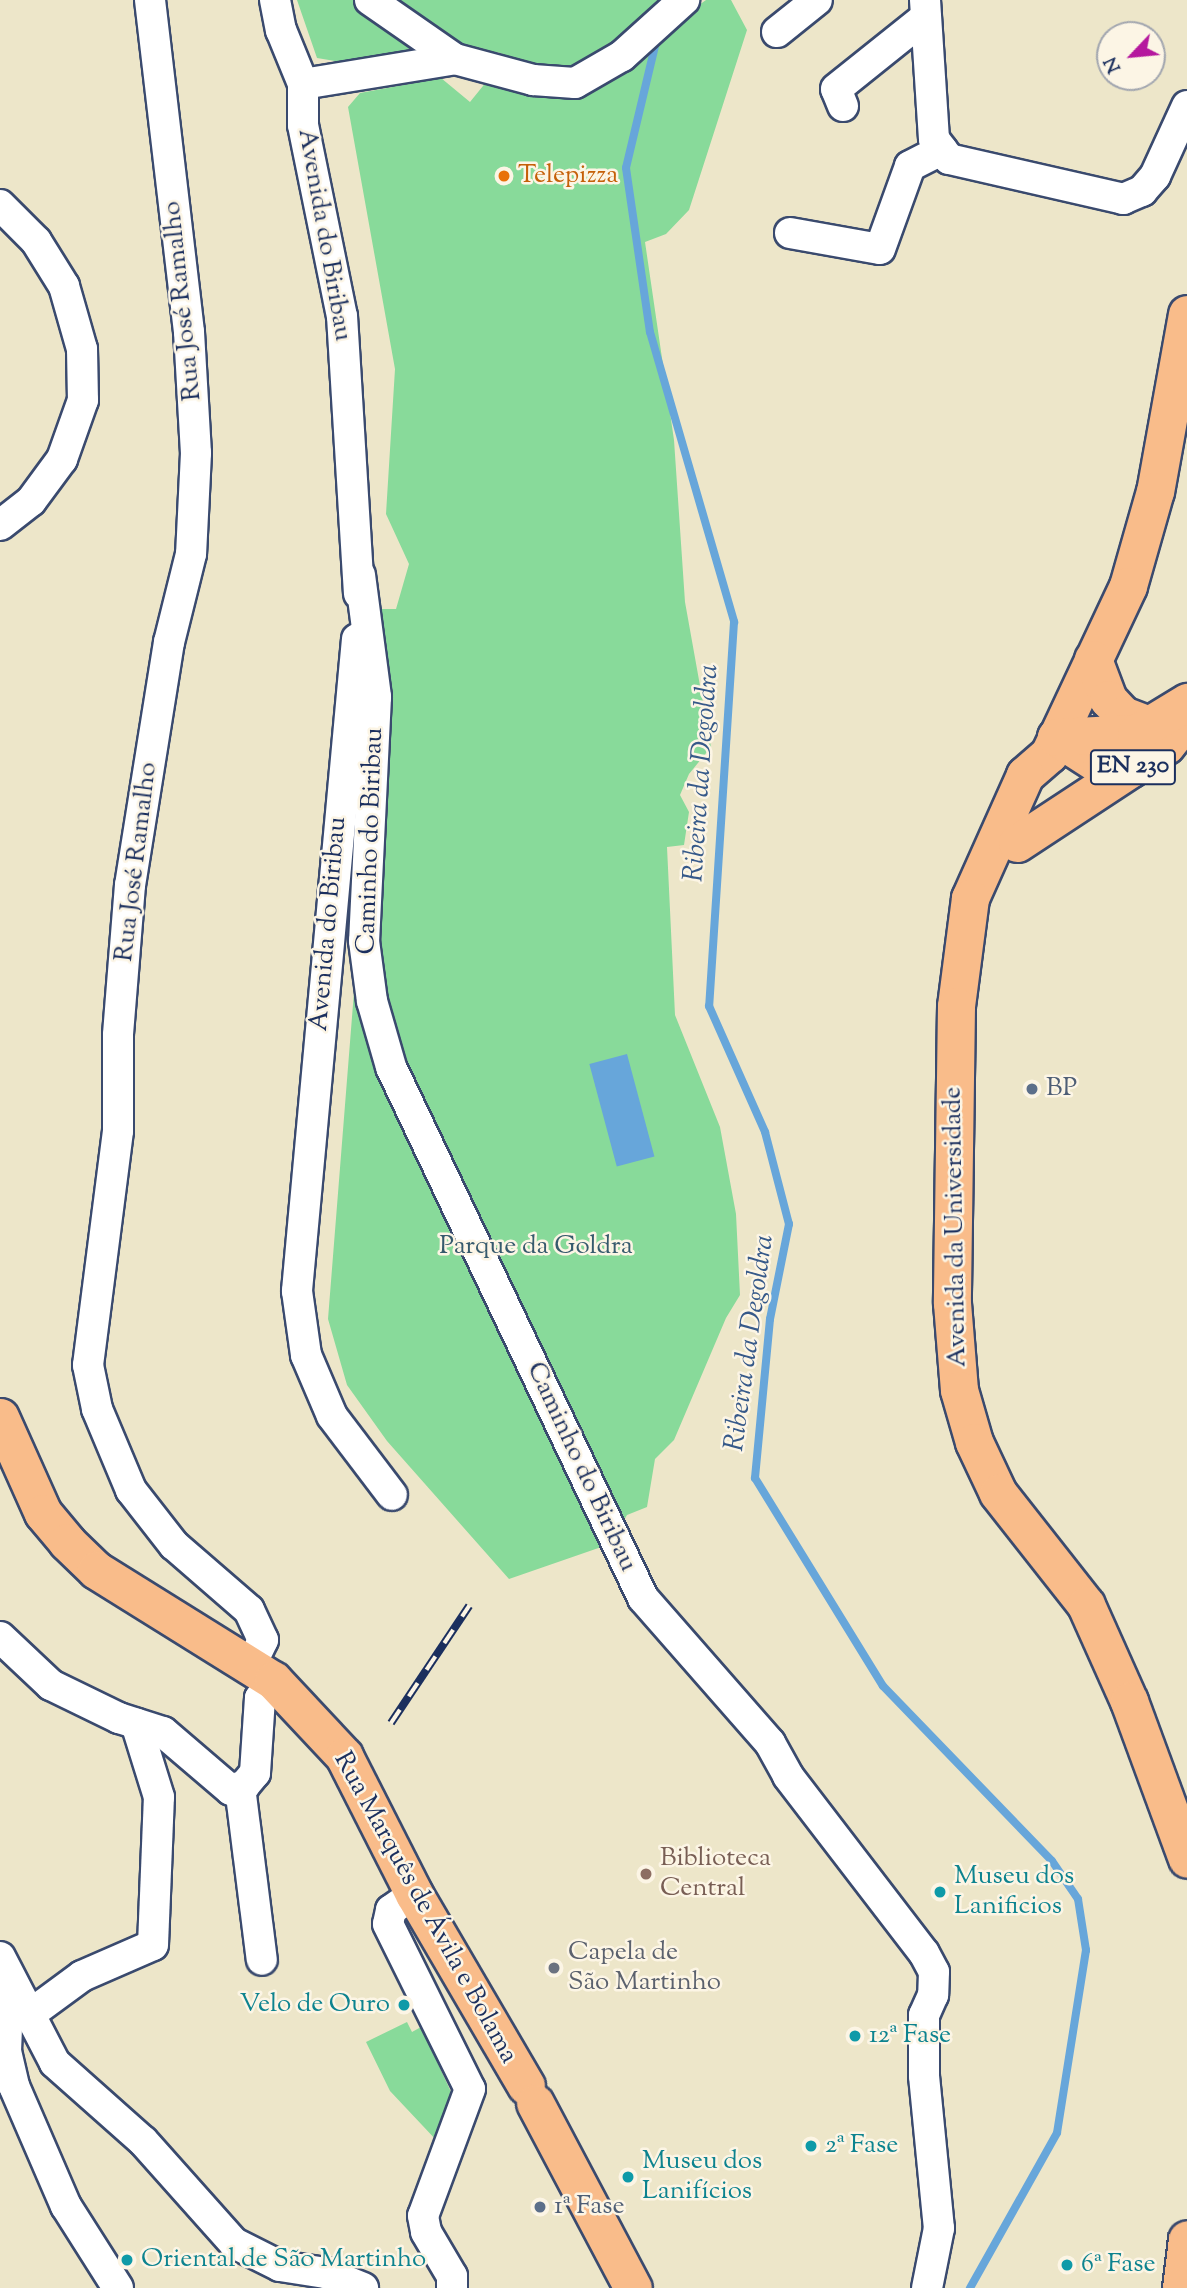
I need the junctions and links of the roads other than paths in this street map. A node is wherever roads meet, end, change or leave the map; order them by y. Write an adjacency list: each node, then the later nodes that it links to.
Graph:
1 (150, 0): 28 (street, Rua José Ramalho)
2 (275, 0): 9 (street, Avenida do Biribau)
3 (370, 0): 8 (street)
4 (684, 0): 8 (street)
5 (817, 0): 7 (street)
6 (925, 8): 10 (street); 12 (street)
7 (777, 32)
8 (455, 58): 9 (street)
9 (303, 84): 17 (street, Avenida do Biribau)
10 (843, 106)
11 (1187, 106): 12 (street)
12 (942, 150): 14 (street)
13 (0, 205): 16 (street)
14 (790, 233)
15 (1187, 314): 18 (main road, Avenida da Universidade)
16 (0, 525)
17 (360, 575): 26 (street, Avenida do Biribau); 41 (street, Caminho do Biribau)
18 (1093, 659): 20 (main road, EN 230); 21 (main road, Avenida da Universidade)
19 (1187, 703): 20 (main road, EN 230); 22 (main road, EN 230)
20 (1151, 726): 21 (main road, EN 230)
21 (1052, 745): 22 (main road, EN 230); 23 (main road, Avenida da Universidade); 24 (main road, Avenida da Universidade)
22 (1131, 768): 23 (main road, EN 230)
23 (1017, 843): 24 (main road, Avenida da Universidade)
24 (970, 916): 31 (main road, Avenida da Universidade)
25 (0, 1417): 28 (main road, Rua Marquês de Ávila e Bolama)
26 (392, 1495)
27 (0, 1637): 29 (street)
28 (262, 1673): 30 (street); 32 (main road, Rua Marquês de Ávila e Bolama)
29 (136, 1723): 30 (street); 35 (street)
30 (240, 1787): 33 (street)
31 (1187, 1859)
32 (414, 1894): 39 (street); 40 (main road, Rua Marquês de Ávila e Bolama)
33 (262, 1960)
34 (5, 1968): 35 (street); 37 (street)
35 (29, 2015): 38 (street)
36 (1187, 2239): 42 (main road)
37 (118, 2288)
38 (363, 2288)
39 (452, 2288)
40 (633, 2288)
41 (927, 2288)
42 (1181, 2288)

